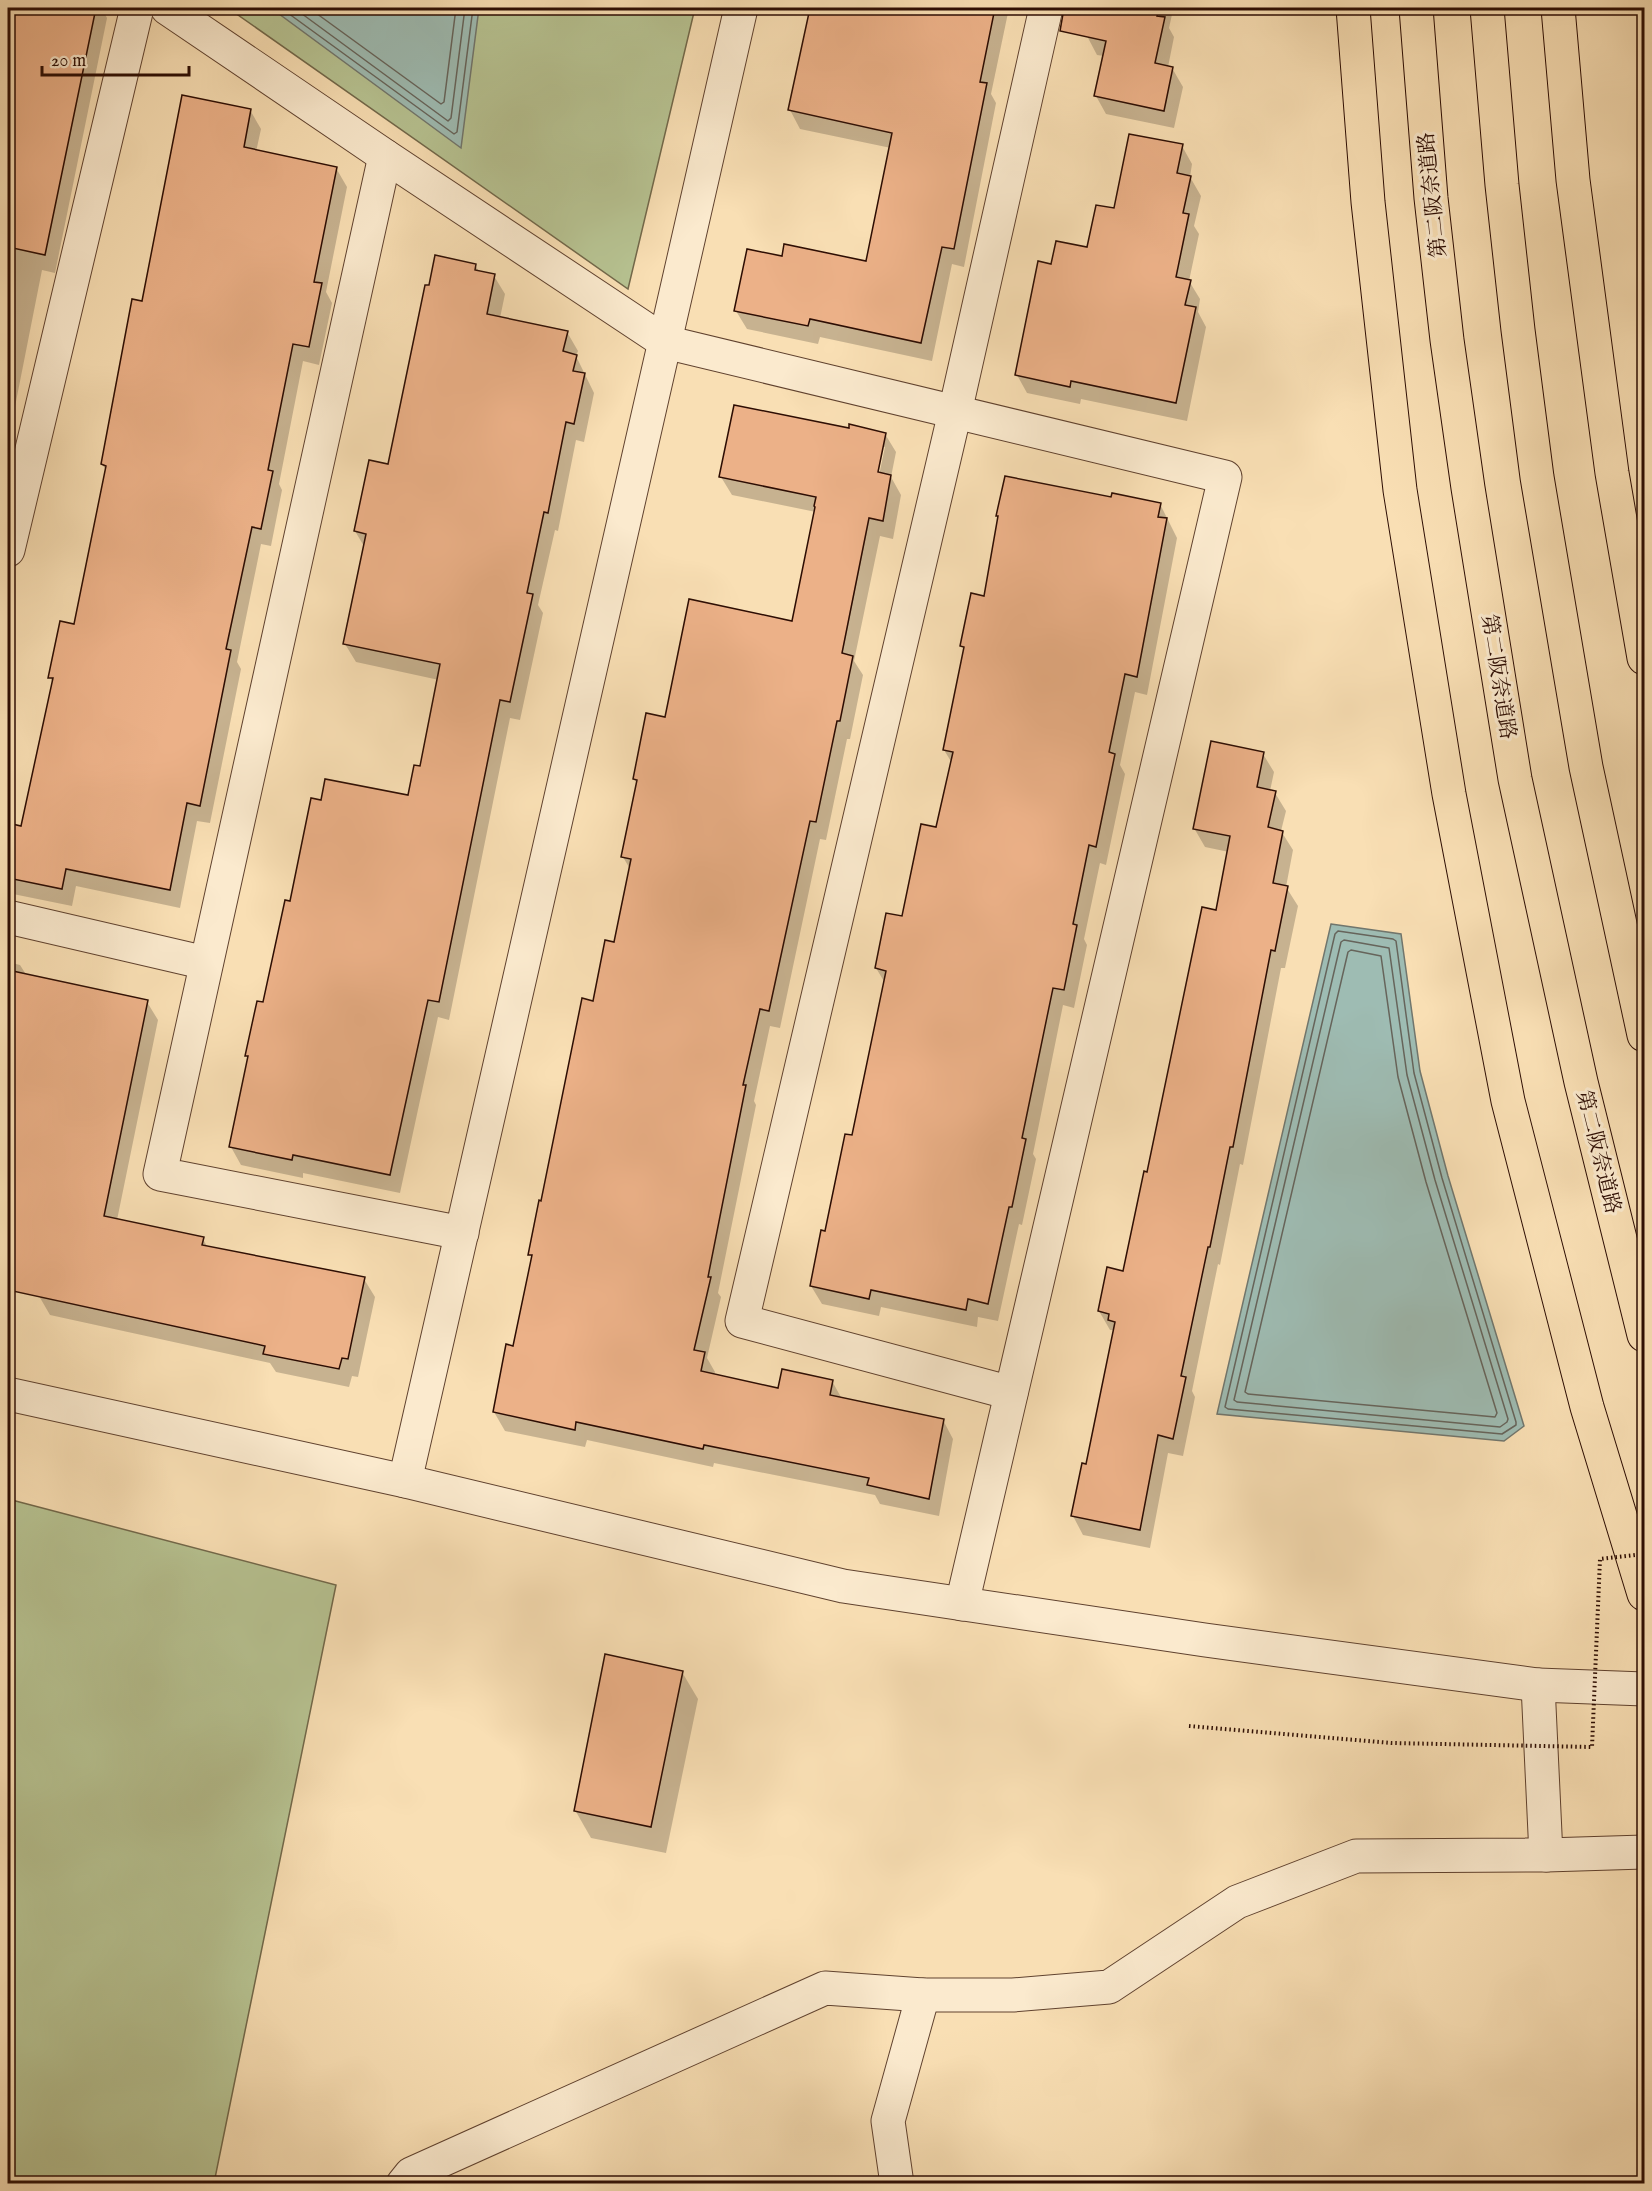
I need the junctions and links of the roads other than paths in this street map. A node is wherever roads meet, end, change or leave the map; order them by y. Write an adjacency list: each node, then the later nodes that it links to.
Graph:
1 (136, 8): 12 (street)
2 (167, 8): 9 (street)
3 (741, 8): 10 (street)
4 (1046, 8): 11 (street)
5 (1353, 8): 22 (highway)
6 (1416, 8): 18 (highway, 第二阪奈道路)
7 (1487, 8): 16 (highway)
8 (1558, 8): 13 (highway)
9 (385, 156): 10 (street); 15 (street)
10 (665, 342): 11 (street); 17 (street)
11 (955, 412): 19 (street); 19 (street)
12 (8, 550)
13 (1644, 658)
14 (8, 917): 15 (street)
15 (206, 963): 17 (street)
16 (1644, 1035)
17 (462, 1233): 21 (street)
18 (1644, 1335)
19 (1011, 1393): 23 (street)
20 (8, 1394): 21 (street)
21 (405, 1481): 23 (street)
22 (1644, 1594)
23 (962, 1604): 24 (street)
24 (1538, 1685): 25 (street); 27 (street)
25 (1644, 1689)
26 (1644, 1852): 27 (street)
27 (1546, 1855): 28 (street)
28 (923, 1995): 29 (street); 30 (street)
29 (404, 2184)
30 (897, 2184)

